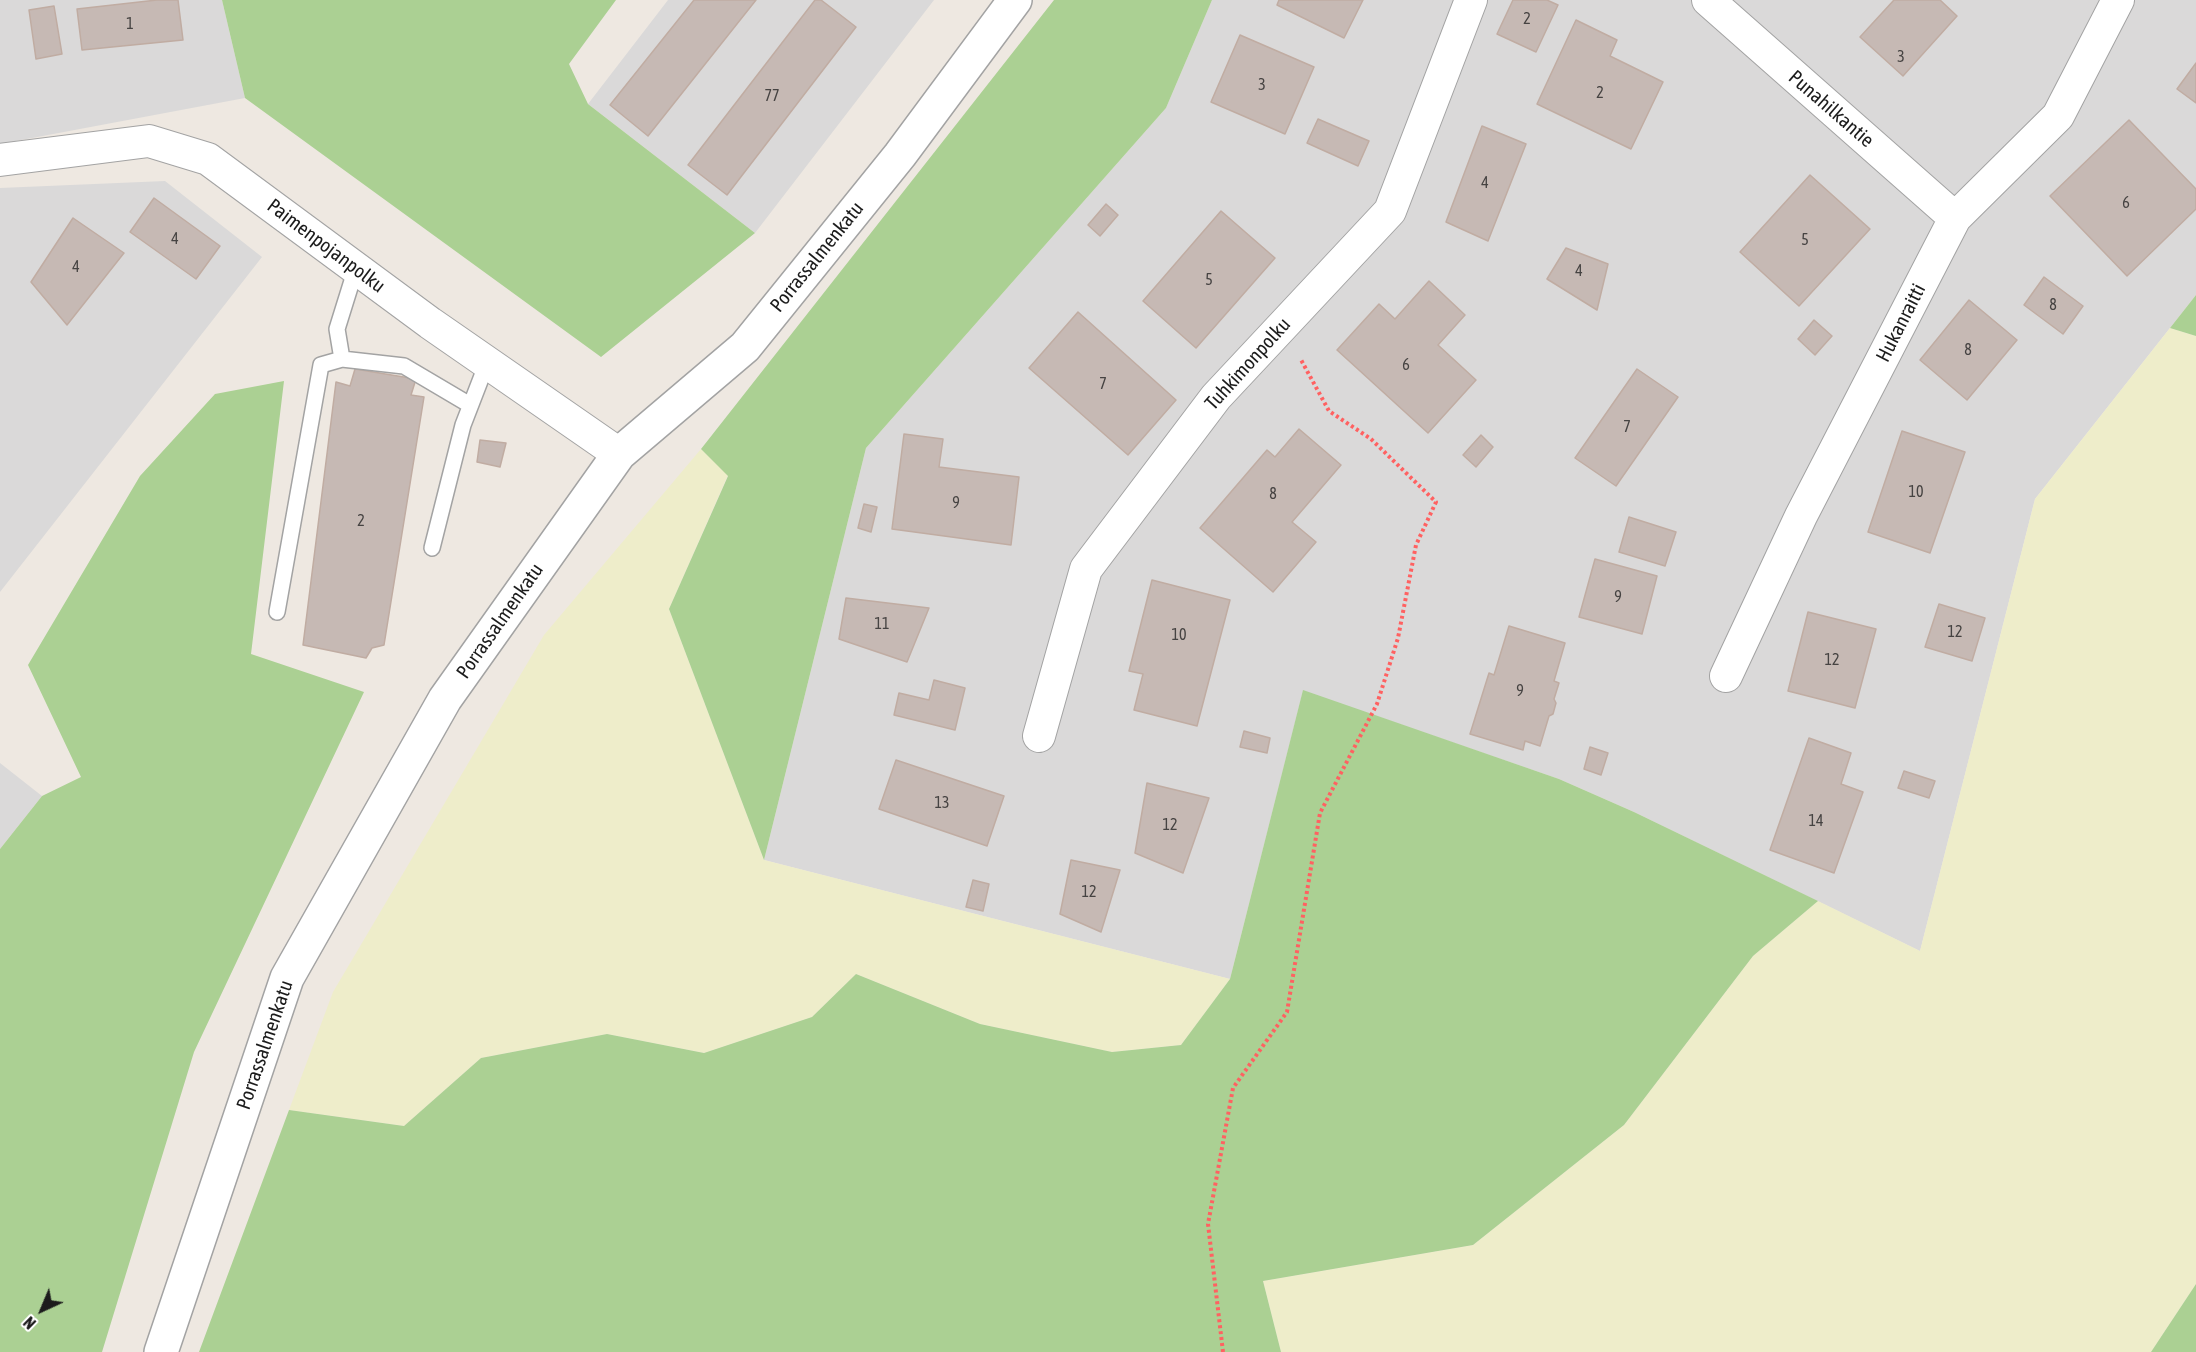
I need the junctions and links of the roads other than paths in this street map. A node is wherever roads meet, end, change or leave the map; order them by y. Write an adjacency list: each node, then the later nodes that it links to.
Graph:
1 (1015, 0): 11 (street, Porrassalmenkatu)
2 (1471, 0): 15 (street, Tuhkimonpolku)
3 (1708, 0): 6 (street, Punahilkantie)
4 (2118, 0): 6 (street, Hukanraitti)
5 (0, 160): 7 (street, Paimenpojanpolku)
6 (1955, 218): 14 (street, Hukanraitti)
7 (356, 268): 8 (lane); 9 (street, Paimenpojanpolku)
8 (342, 359): 10 (lane); 13 (lane)
9 (487, 363): 10 (lane); 11 (street, Paimenpojanpolku)
10 (470, 405): 12 (lane)
11 (619, 454): 16 (street, Porrassalmenkatu)
12 (432, 548)
13 (277, 612)
14 (1726, 676)
15 (1039, 736)
16 (161, 1352)

